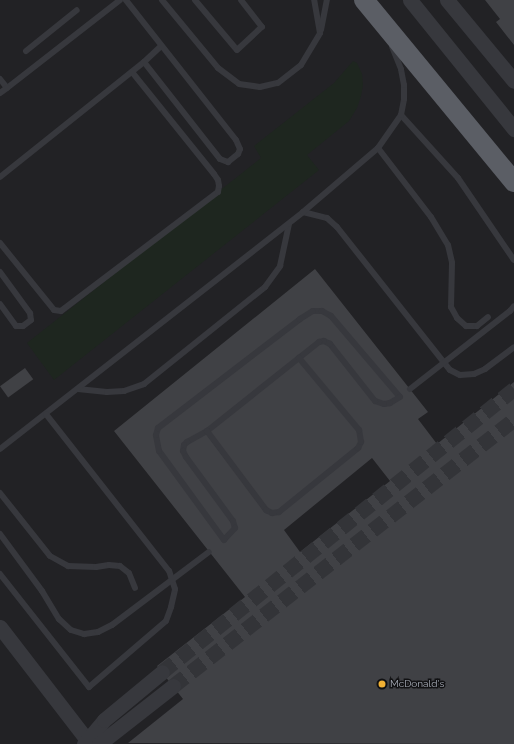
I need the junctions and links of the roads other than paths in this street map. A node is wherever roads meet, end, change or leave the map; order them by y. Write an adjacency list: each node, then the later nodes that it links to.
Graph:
1 (120, 0): 19 (lane)
2 (126, 0): 13 (lane)
3 (162, 0): 12 (lane)
4 (195, 0): 5 (lane)
5 (241, 0)
6 (314, 0): 12 (lane)
7 (327, 0): 12 (lane)
8 (410, 0): 22 (street)
9 (447, 0): 18 (street)
10 (371, 8): 21 (lane); 25 (highway)
11 (77, 10): 14 (lane)
12 (320, 33)
13 (161, 46): 15 (lane); 15 (lane)
14 (26, 51)
15 (144, 62): 16 (lane)
16 (132, 72): 24 (lane); 28 (lane)
17 (0, 79): 19 (lane)
18 (514, 81)
19 (7, 88): 20 (lane)
20 (0, 93)
21 (401, 115): 23 (lane); 29 (lane)
22 (514, 129)
23 (378, 148): 26 (lane); 33 (lane)
24 (0, 177)
25 (514, 182)
26 (303, 212): 27 (lane); 34 (lane)
27 (288, 224): 36 (lane); 36 (lane)
28 (0, 243)
29 (514, 260)
30 (0, 272): 31 (lane)
31 (0, 304)
32 (514, 306): 37 (lane, bridge)
33 (488, 317)
34 (514, 347)
35 (299, 358): 39 (lane); 39 (lane); 39 (lane)
36 (78, 388): 38 (lane)
37 (410, 389)
38 (46, 414): 40 (lane); 44 (lane)
39 (207, 430)
40 (0, 449)
41 (0, 493): 45 (lane)
42 (0, 534): 43 (lane, bridge)
43 (209, 552)
44 (0, 574)
45 (135, 588)
46 (0, 627): 50 (street)
47 (162, 672): 49 (street, bridge)
48 (173, 686): 51 (street, bridge)
49 (84, 744)
50 (90, 744)
51 (99, 744)

